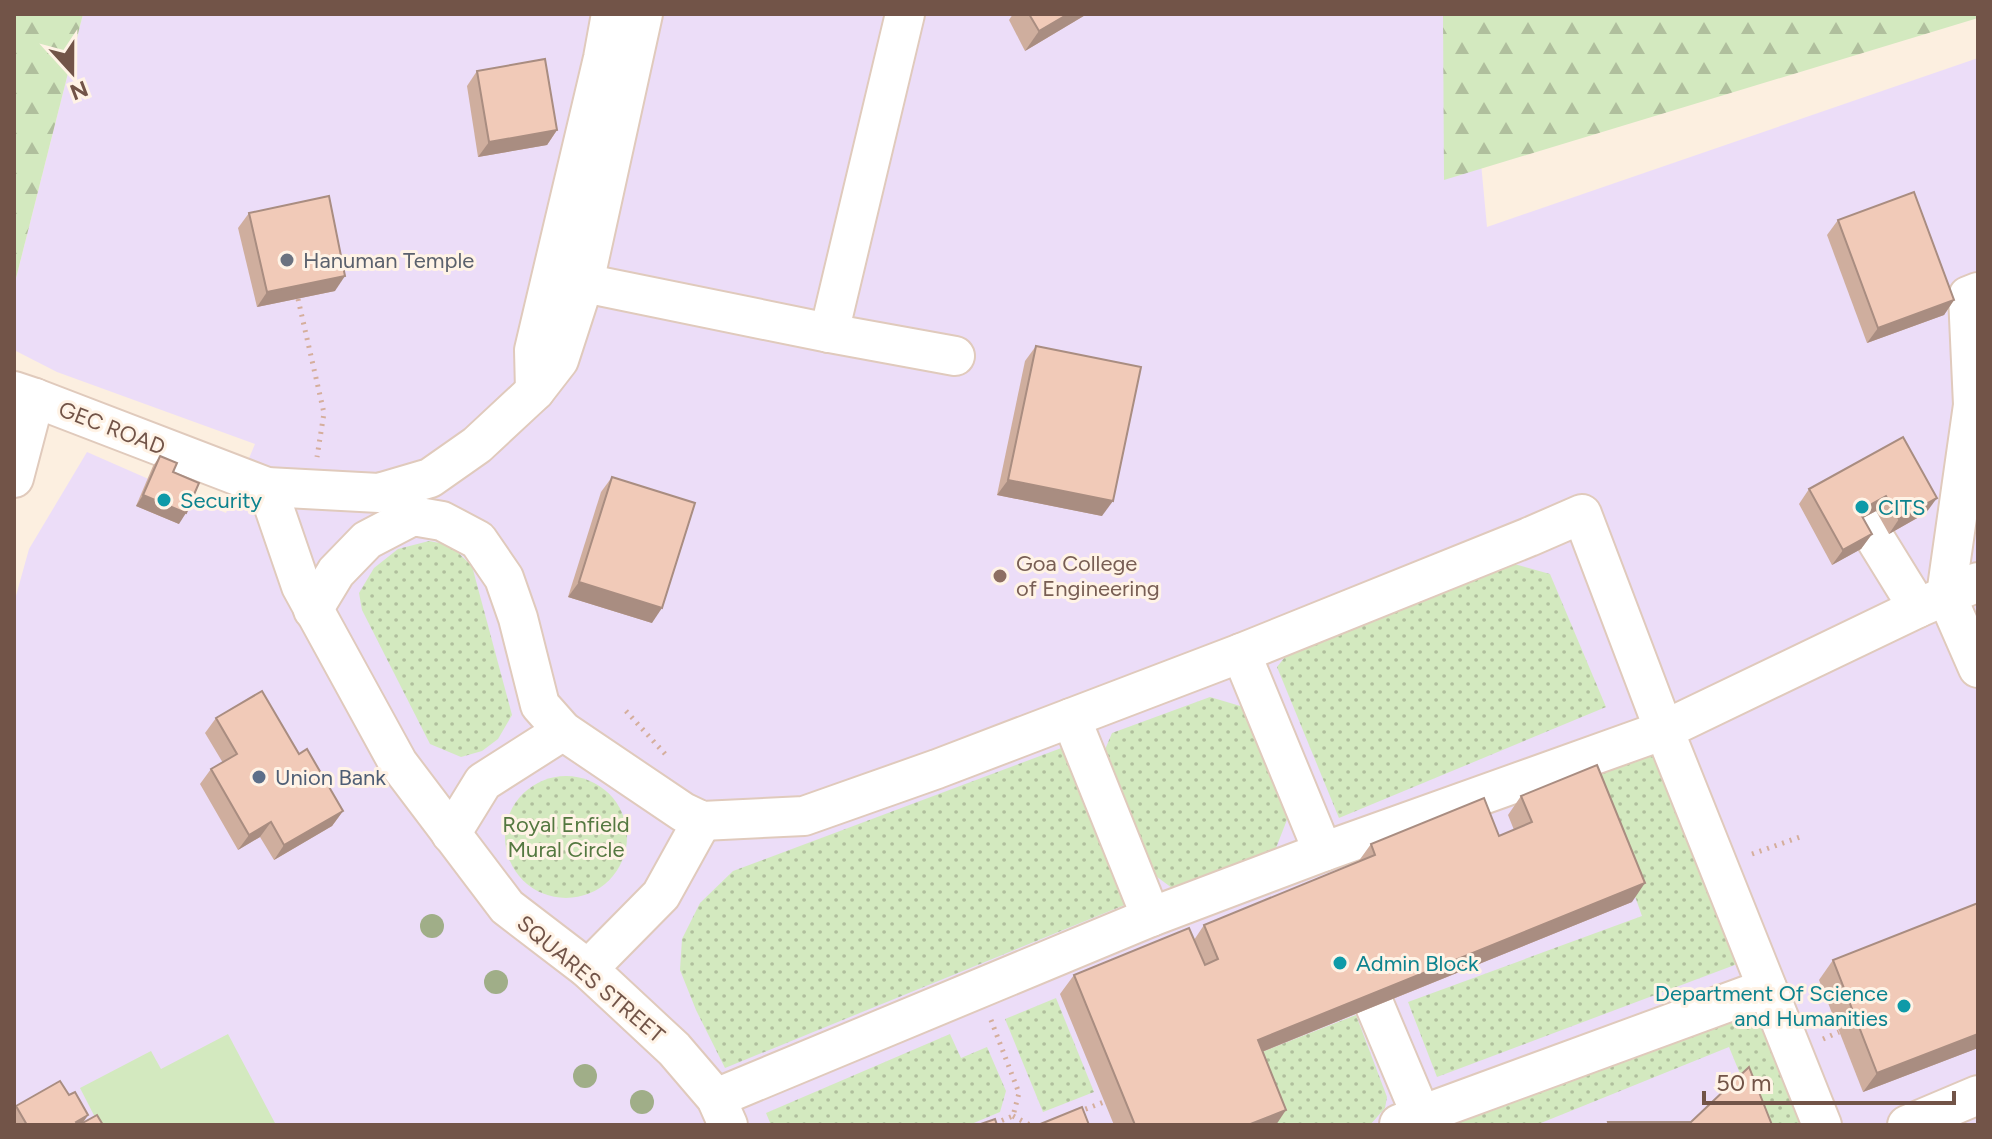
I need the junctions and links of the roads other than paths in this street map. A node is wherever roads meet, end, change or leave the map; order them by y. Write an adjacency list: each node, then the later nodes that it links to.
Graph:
1 (611, 14): 8 (lane)
2 (643, 14): 4 (lane, GEC ROAD)
3 (905, 14): 6 (lane)
4 (584, 283): 6 (lane); 8 (lane, GEC ROAD)
5 (1978, 292): 13 (lane)
6 (829, 333): 7 (lane)
7 (955, 356)
8 (535, 391): 11 (lane, GEC ROAD)
9 (24, 394): 10 (lane, GEC ROAD); 11 (lane, GEC ROAD)
10 (14, 478)
11 (267, 487): 14 (lane, SQUARES STREET)
12 (1868, 527): 13 (lane)
13 (1948, 595): 16 (lane); 18 (lane)
14 (313, 610): 19 (lane); 21 (lane, SQUARES STREET)
15 (1241, 653): 17 (lane); 18 (lane); 22 (lane)
16 (1978, 668)
17 (1071, 718): 20 (lane); 23 (lane)
18 (1664, 730): 22 (lane); 25 (lane)
19 (563, 731): 20 (lane); 21 (lane)
20 (702, 821): 24 (lane)
21 (451, 834): 24 (lane, SQUARES STREET)
22 (1323, 852): 23 (lane)
23 (1151, 917): 28 (lane)
24 (588, 969): 28 (lane, SQUARES STREET)
25 (1767, 988): 29 (lane); 30 (lane)
26 (1375, 1006): 29 (lane)
27 (1978, 1095): 31 (lane)
28 (722, 1112)
29 (1408, 1120)
30 (1822, 1125)
31 (1907, 1125)

